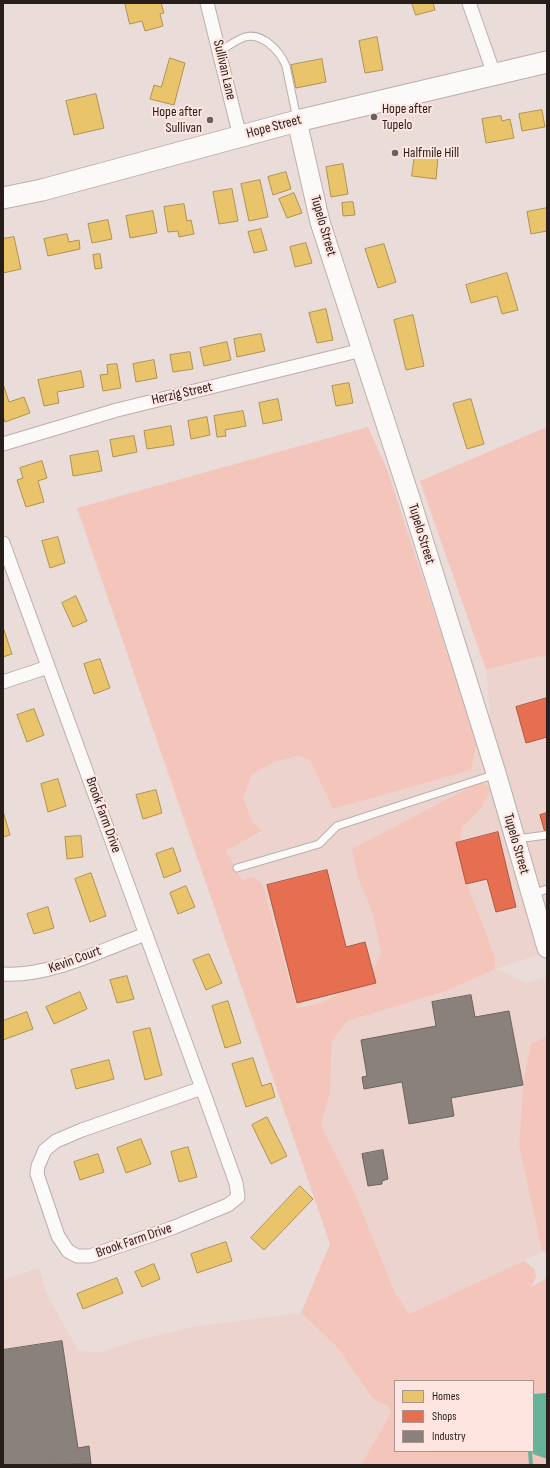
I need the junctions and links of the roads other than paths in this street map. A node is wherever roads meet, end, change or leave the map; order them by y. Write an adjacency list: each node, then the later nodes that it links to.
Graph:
1 (207, 3): 3 (street, Sullivan Lane)
2 (469, 3): 5 (street)
3 (220, 51): 6 (lane); 7 (street, Sullivan Lane)
4 (547, 62): 5 (main road, Hope Street)
5 (494, 74): 6 (main road, Hope Street)
6 (297, 121): 7 (main road, Hope Street); 9 (main road, Tupelo Street)
7 (240, 137): 8 (main road, Hope Street)
8 (3, 198)
9 (362, 350): 10 (street, Herzig Street); 14 (main road, Tupelo Street)
10 (3, 444)
11 (3, 543): 12 (street, Brook Farm Drive)
12 (48, 667): 13 (street); 19 (street, Brook Farm Drive)
13 (3, 682)
14 (496, 774): 16 (main road, Tupelo Street); 17 (lane)
15 (547, 835): 16 (lane)
16 (515, 839): 18 (main road, Tupelo Street)
17 (238, 868)
18 (539, 892): 20 (main road, Tupelo Street)
19 (146, 934): 21 (street, Kevin Court); 22 (street, Brook Farm Drive)
20 (547, 948)
21 (3, 974)
22 (202, 1088): 22 (street, Brook Farm Drive)

